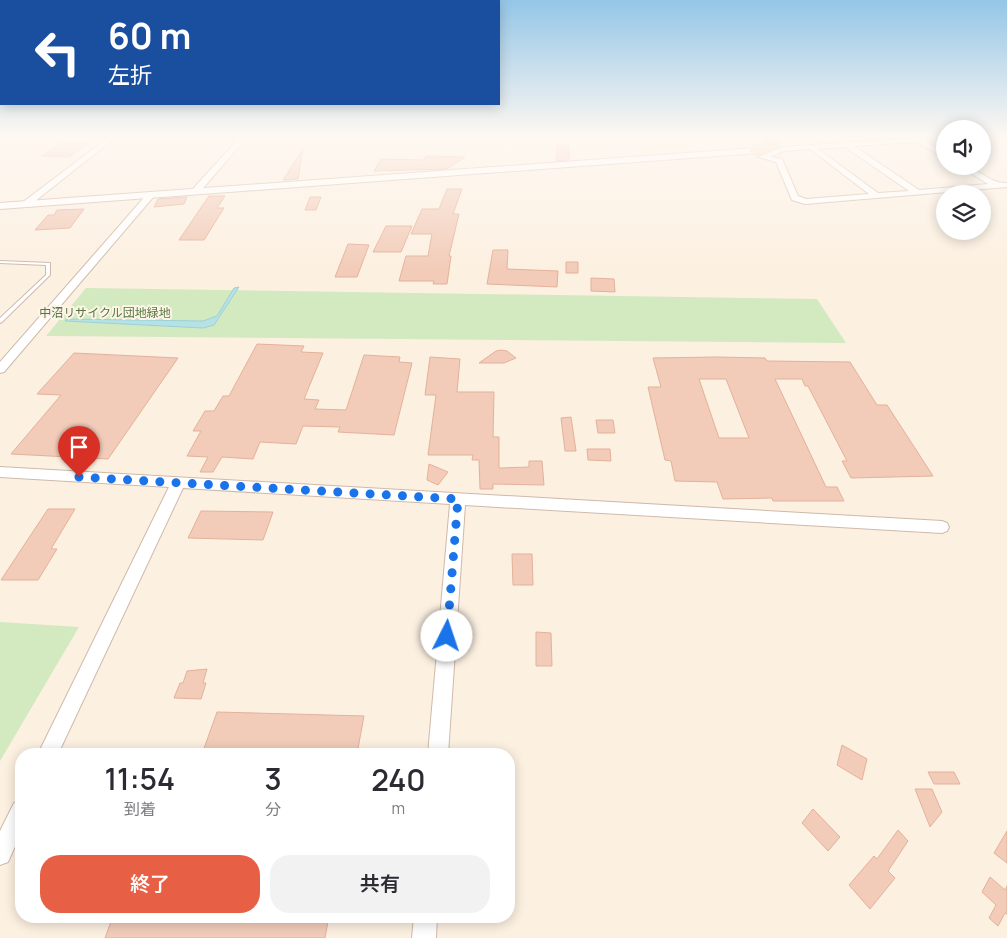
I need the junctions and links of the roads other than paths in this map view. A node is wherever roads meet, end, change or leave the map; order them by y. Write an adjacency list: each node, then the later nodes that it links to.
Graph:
1 (56, 181): 14 (street)
2 (205, 181): 10 (street)
3 (362, 181): 10 (street)
4 (788, 181): 13 (street)
5 (856, 181): 13 (street)
6 (900, 181): 11 (street)
7 (987, 181): 9 (street)
8 (1007, 185): 9 (street)
9 (996, 186): 11 (street)
10 (195, 192): 12 (street)
11 (918, 193): 13 (street)
12 (151, 195): 14 (street); 18 (street)
13 (876, 196)
14 (26, 204): 15 (street)
15 (0, 206)
16 (0, 262): 17 (lane)
17 (0, 321)
18 (0, 369)
19 (0, 472): 20 (street)
20 (178, 483): 21 (street); 23 (street)
21 (458, 499): 22 (street); 24 (street)
22 (942, 527)
23 (51, 748)
24 (438, 748)
25 (15, 823): 26 (street)
26 (0, 854)
27 (425, 923): 28 (street)
28 (424, 938)

